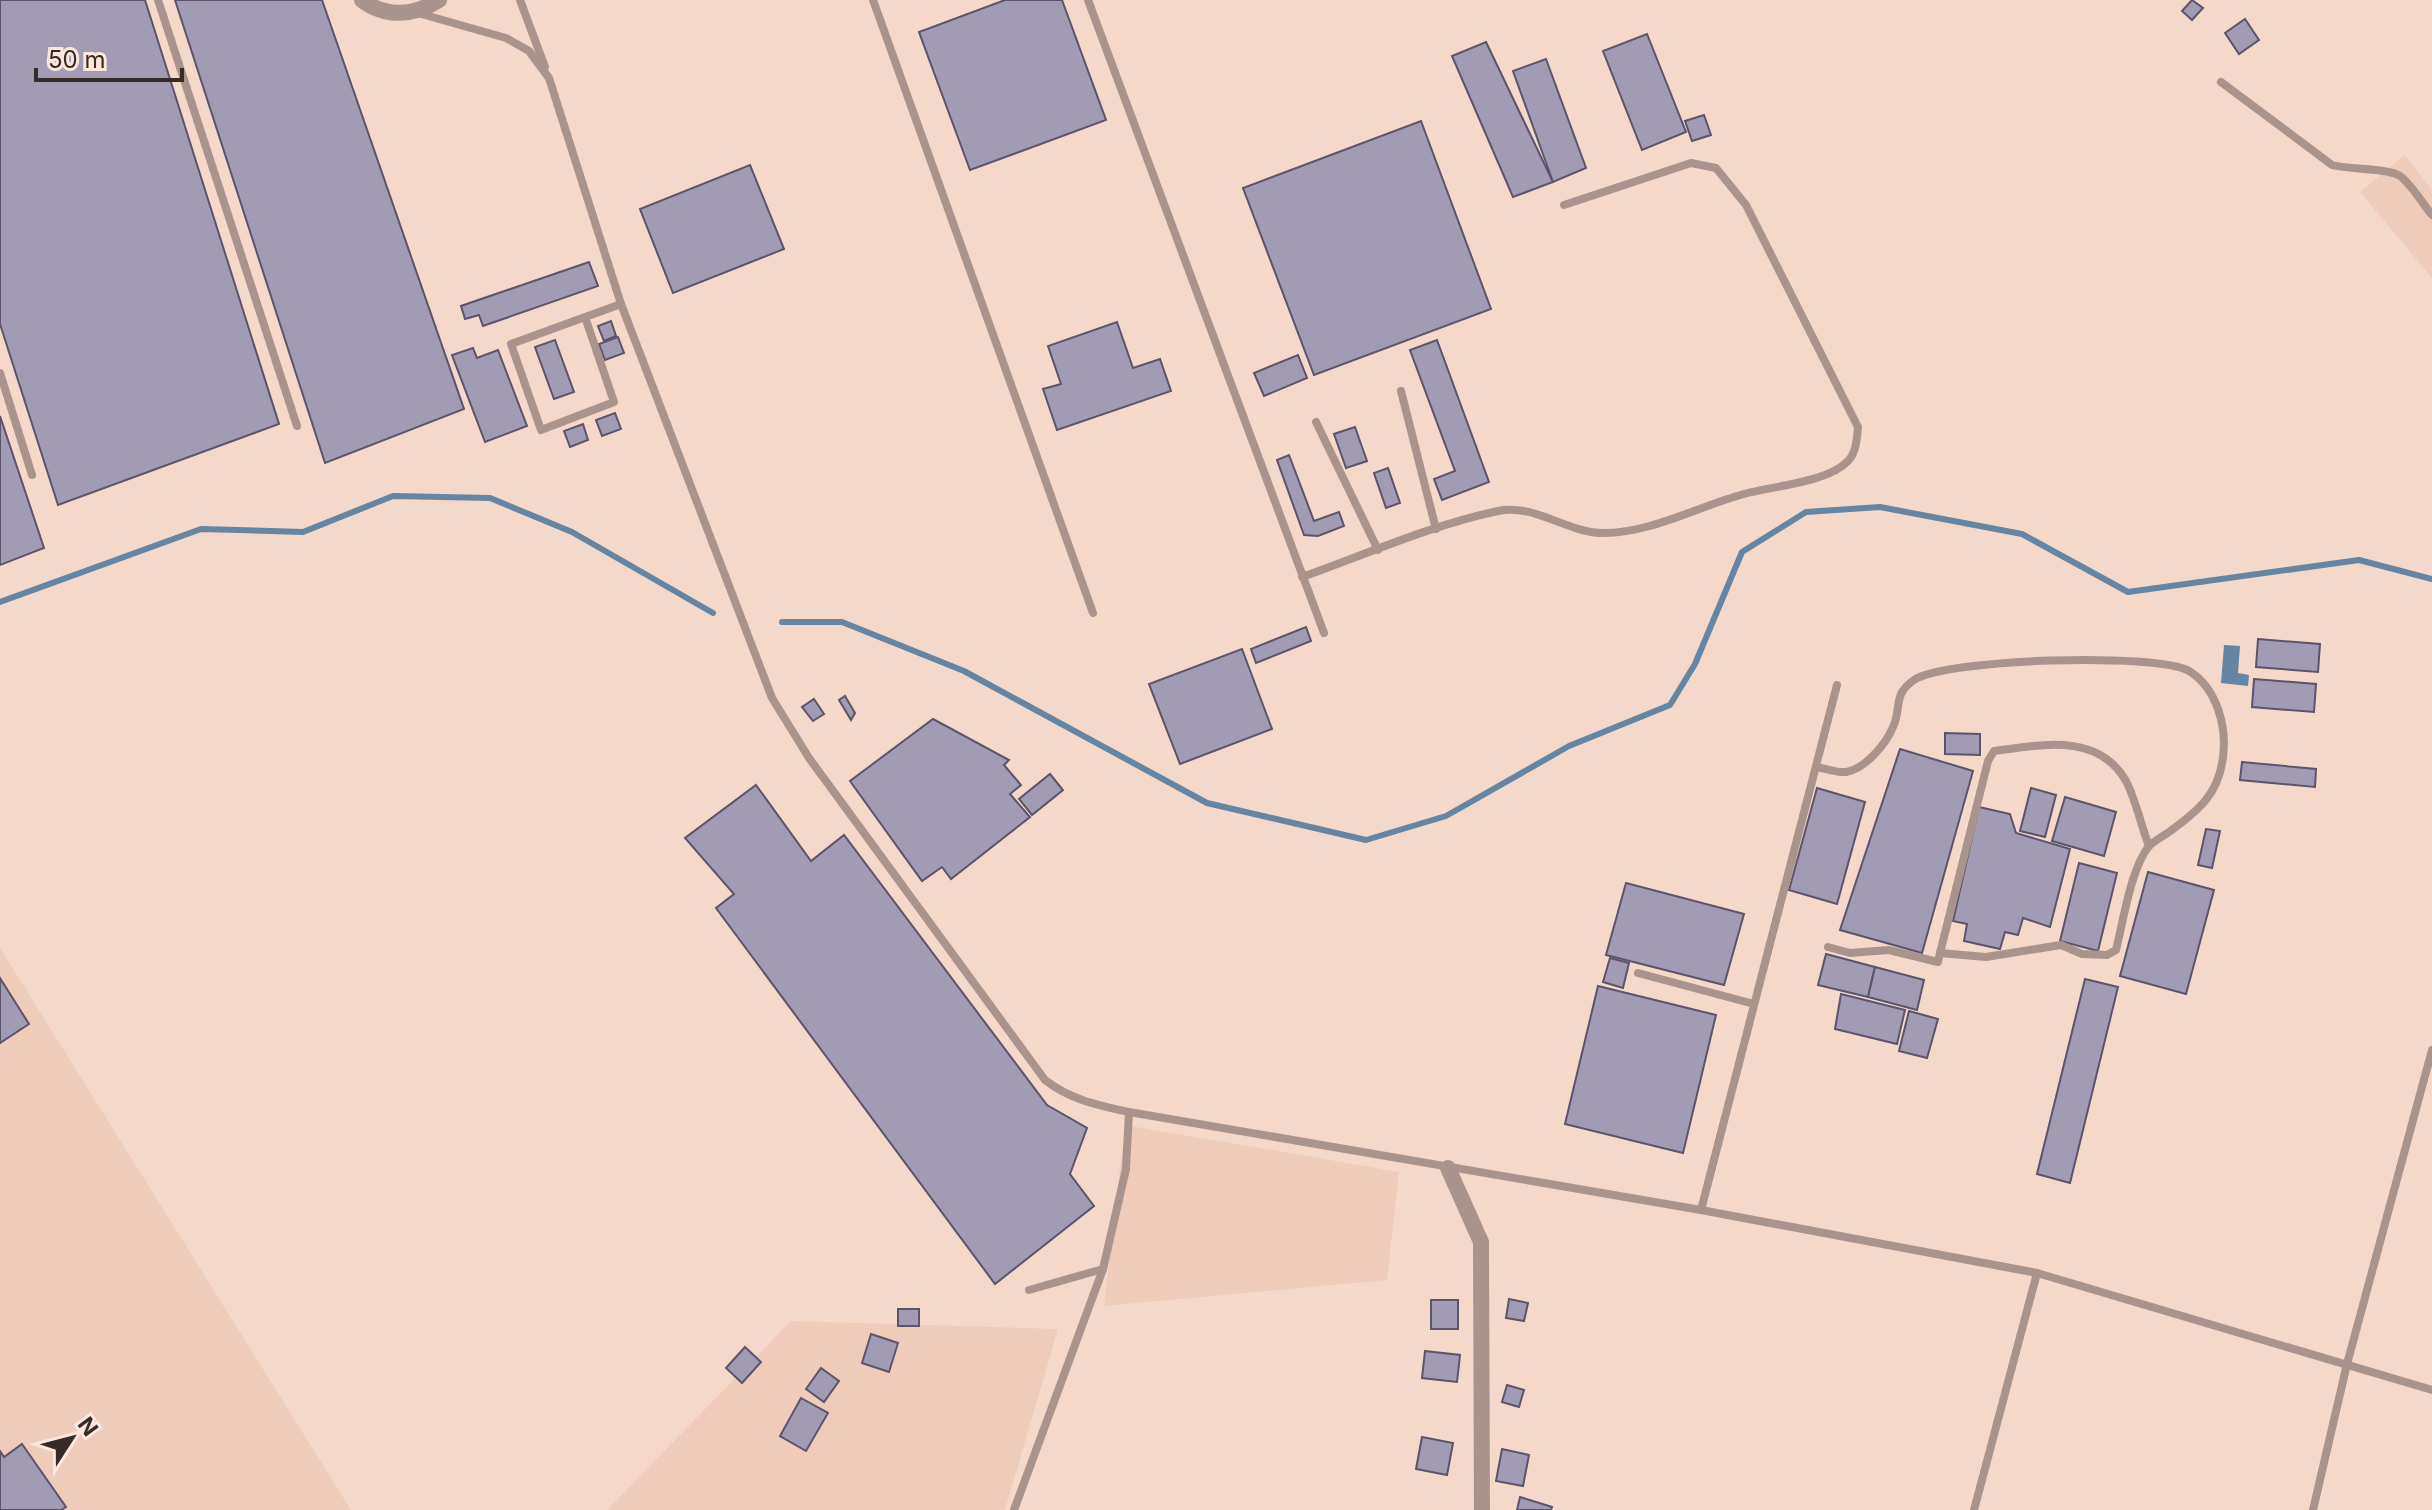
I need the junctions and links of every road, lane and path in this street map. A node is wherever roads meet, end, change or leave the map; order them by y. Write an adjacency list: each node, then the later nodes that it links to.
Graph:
1 (158, 0): 17 (lane)
2 (362, 0): 7 (street)
3 (439, 0): 7 (street)
4 (520, 0): 8 (lane)
5 (873, 0): 22 (lane)
6 (1088, 0): 21 (lane)
7 (418, 13): 8 (lane)
8 (549, 78): 12 (lane)
9 (2221, 82): 11 (lane)
10 (1564, 205): 19 (lane)
11 (2432, 215)
12 (621, 304): 13 (lane); 32 (lane)
13 (585, 317): 13 (lane)
14 (0, 373): 18 (lane)
15 (1401, 391): 19 (lane)
16 (1316, 422): 20 (lane)
17 (297, 426)
18 (32, 475)
19 (1436, 529): 20 (lane)
20 (1378, 550): 21 (lane)
21 (1302, 577): 23 (lane)
22 (1093, 613)
23 (1324, 633)
24 (1837, 685): 25 (lane)
25 (1816, 767): 26 (lane); 30 (lane)
26 (2149, 846): 28 (lane); 28 (lane)
27 (1828, 947): 28 (lane)
28 (1940, 953)
29 (1638, 973): 30 (lane)
30 (1754, 1004): 34 (lane)
31 (2432, 1050): 38 (lane)
32 (1129, 1112): 33 (lane); 35 (lane)
33 (1448, 1168): 34 (lane); 41 (street)
34 (1701, 1210): 36 (lane)
35 (1103, 1269): 37 (lane); 40 (lane)
36 (2037, 1273): 38 (lane); 42 (lane)
37 (1029, 1290)
38 (2347, 1364): 39 (lane); 43 (lane)
39 (2432, 1390)
40 (1014, 1510)
41 (1482, 1510)
42 (1974, 1510)
43 (2313, 1510)

